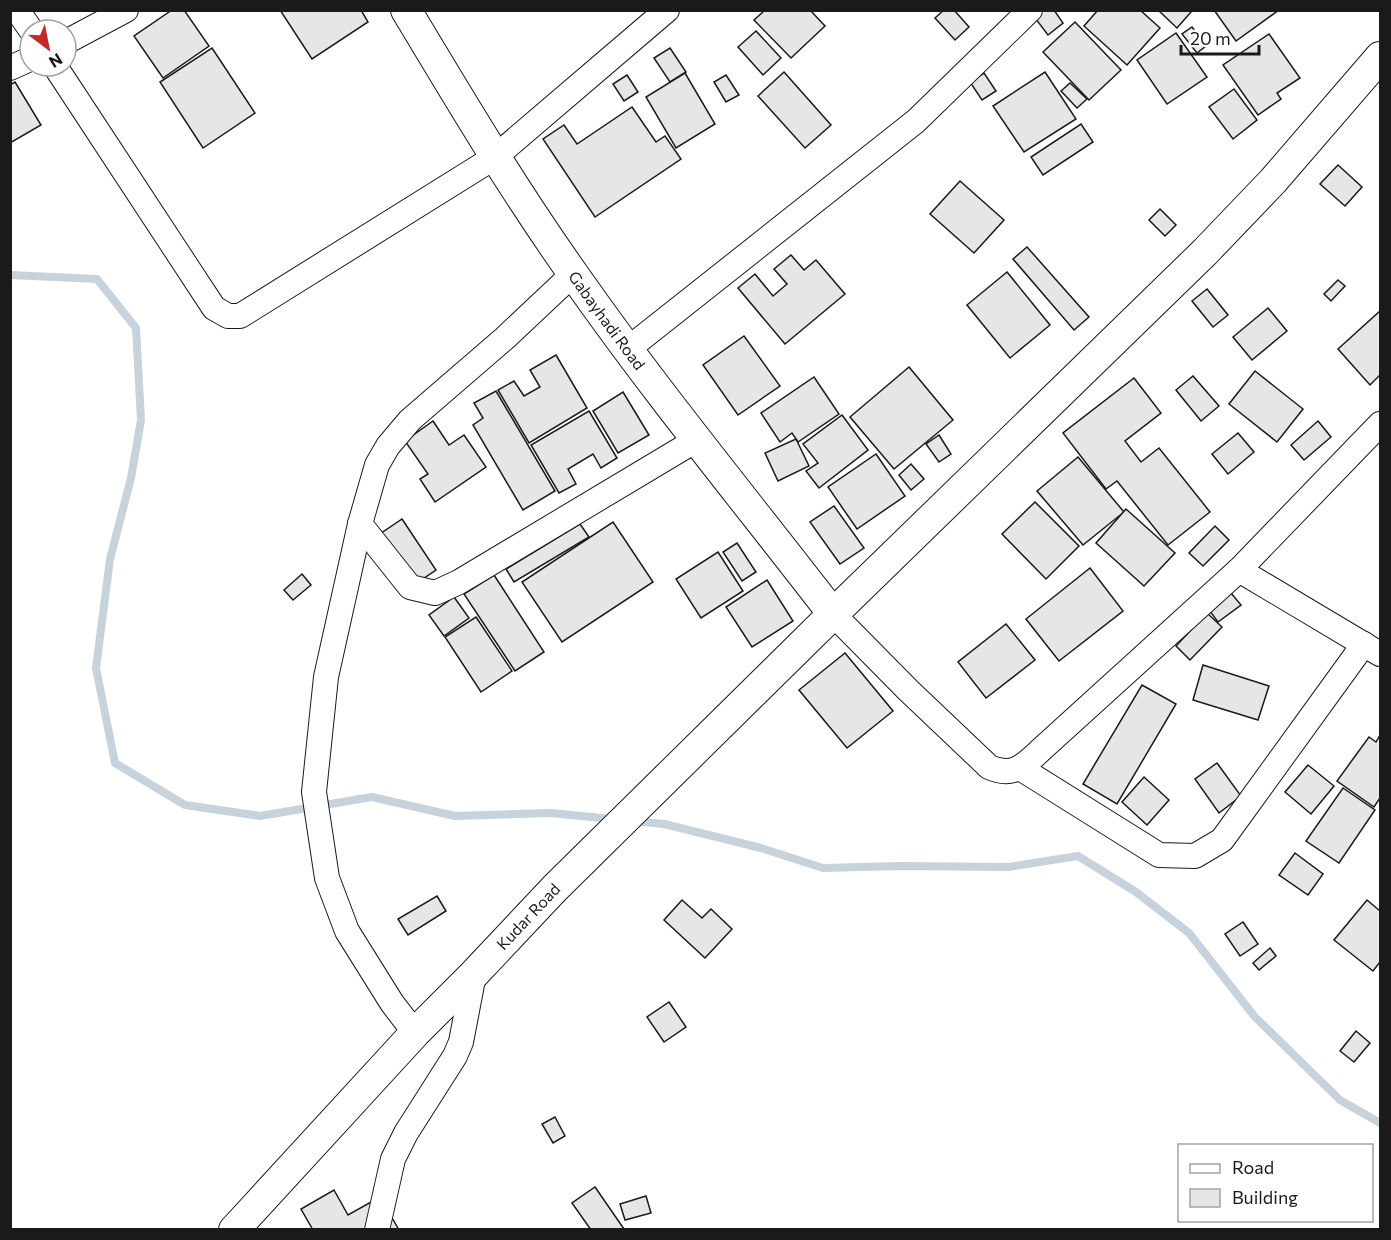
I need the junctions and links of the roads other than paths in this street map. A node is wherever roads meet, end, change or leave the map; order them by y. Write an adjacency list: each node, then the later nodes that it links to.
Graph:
1 (126, 10): 5 (street)
2 (406, 10): 8 (street, Gabayhadi Road)
3 (667, 10): 8 (street)
4 (1030, 10): 10 (street)
5 (78, 36)
6 (1380, 57): 15 (street, Kudar Road)
7 (63, 78): 8 (street)
8 (495, 157): 9 (street, Gabayhadi Road)
9 (573, 274): 10 (street, Gabayhadi Road); 13 (street)
10 (628, 349): 12 (street, Gabayhadi Road)
11 (1380, 424): 14 (street)
12 (698, 439): 13 (street); 15 (street, Gabayhadi Road)
13 (360, 524): 19 (street)
14 (1239, 570): 16 (street); 17 (street)
15 (833, 614): 17 (street); 18 (street, Kudar Road)
16 (1372, 649): 17 (street)
17 (1020, 768)
18 (474, 974): 19 (street, Kudar Road); 21 (street)
19 (416, 1033): 20 (street, Kudar Road)
20 (234, 1230)
21 (377, 1230)

